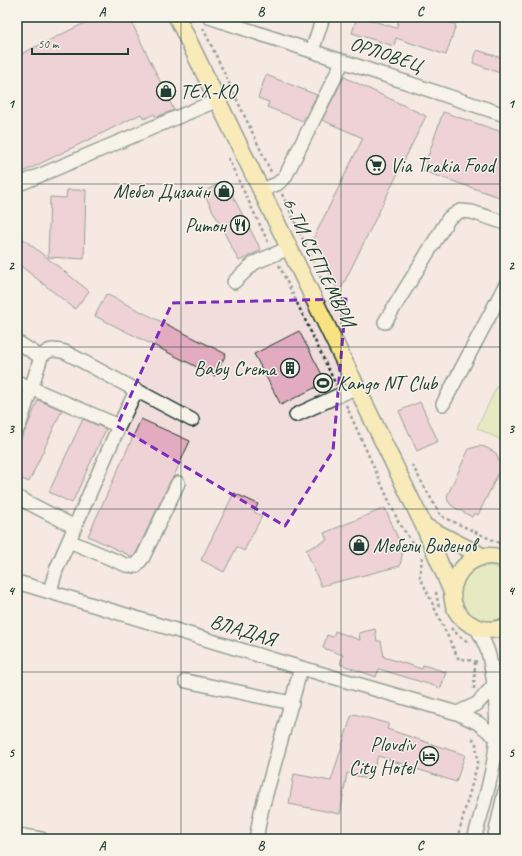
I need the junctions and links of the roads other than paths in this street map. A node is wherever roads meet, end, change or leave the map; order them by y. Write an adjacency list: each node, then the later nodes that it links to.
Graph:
1 (323, 17): 4 (street)
2 (180, 18): 6 (main road, 6-ТИ СЕПТЕМВРИ)
3 (205, 20): 4 (street, ОРЛОВЕЦ)
4 (312, 51): 5 (street, ОРЛОВЕЦ)
5 (343, 61): 7 (street, ОРЛОВЕЦ); 9 (street)
6 (218, 100): 8 (street); 9 (main road, 6-ТИ СЕПТЕМВРИ)
7 (505, 114)
8 (17, 185)
9 (261, 190): 11 (main road, 6-ТИ СЕПТЕМВРИ)
10 (505, 223): 14 (street)
11 (289, 248): 12 (street); 18 (main road, 6-ТИ СЕПТЕМВРИ)
12 (234, 282)
13 (505, 286): 21 (street)
14 (385, 322)
15 (17, 342): 16 (street)
16 (41, 357): 19 (street); 20 (street)
17 (17, 382): 19 (street)
18 (357, 387): 22 (street); 28 (main road, 6-ТИ СЕПТЕМВРИ)
19 (31, 388): 24 (street); 25 (street)
20 (136, 391): 23 (street); 24 (street)
21 (443, 404)
22 (296, 415)
23 (192, 420)
24 (119, 426): 29 (street)
25 (17, 429)
26 (178, 483): 30 (street)
27 (17, 497): 29 (street)
28 (424, 526): 31 (main road); 35 (main road, 6-ТИ СЕПТЕМВРИ)
29 (75, 527): 30 (street)
30 (69, 541): 34 (street)
31 (482, 556): 32 (main road); 35 (main road)
32 (505, 559)
33 (17, 582): 34 (street, ВЛАДАЯ)
34 (50, 591): 38 (street, ВЛАДАЯ)
35 (452, 592): 37 (main road, 6-ТИ СЕПТЕМВРИ)
36 (505, 627): 37 (main road)
37 (477, 628): 40 (street)
38 (301, 668): 41 (street); 42 (street, ВЛАДАЯ)
39 (186, 681): 41 (street)
40 (494, 685): 42 (street); 43 (street)
41 (292, 703): 48 (street)
42 (457, 713): 43 (street, ВЛАДАЯ)
43 (496, 737): 49 (street)
44 (505, 792): 46 (street)
45 (17, 835): 47 (street)
46 (498, 836)
47 (41, 839)
48 (256, 839)
49 (474, 839)

